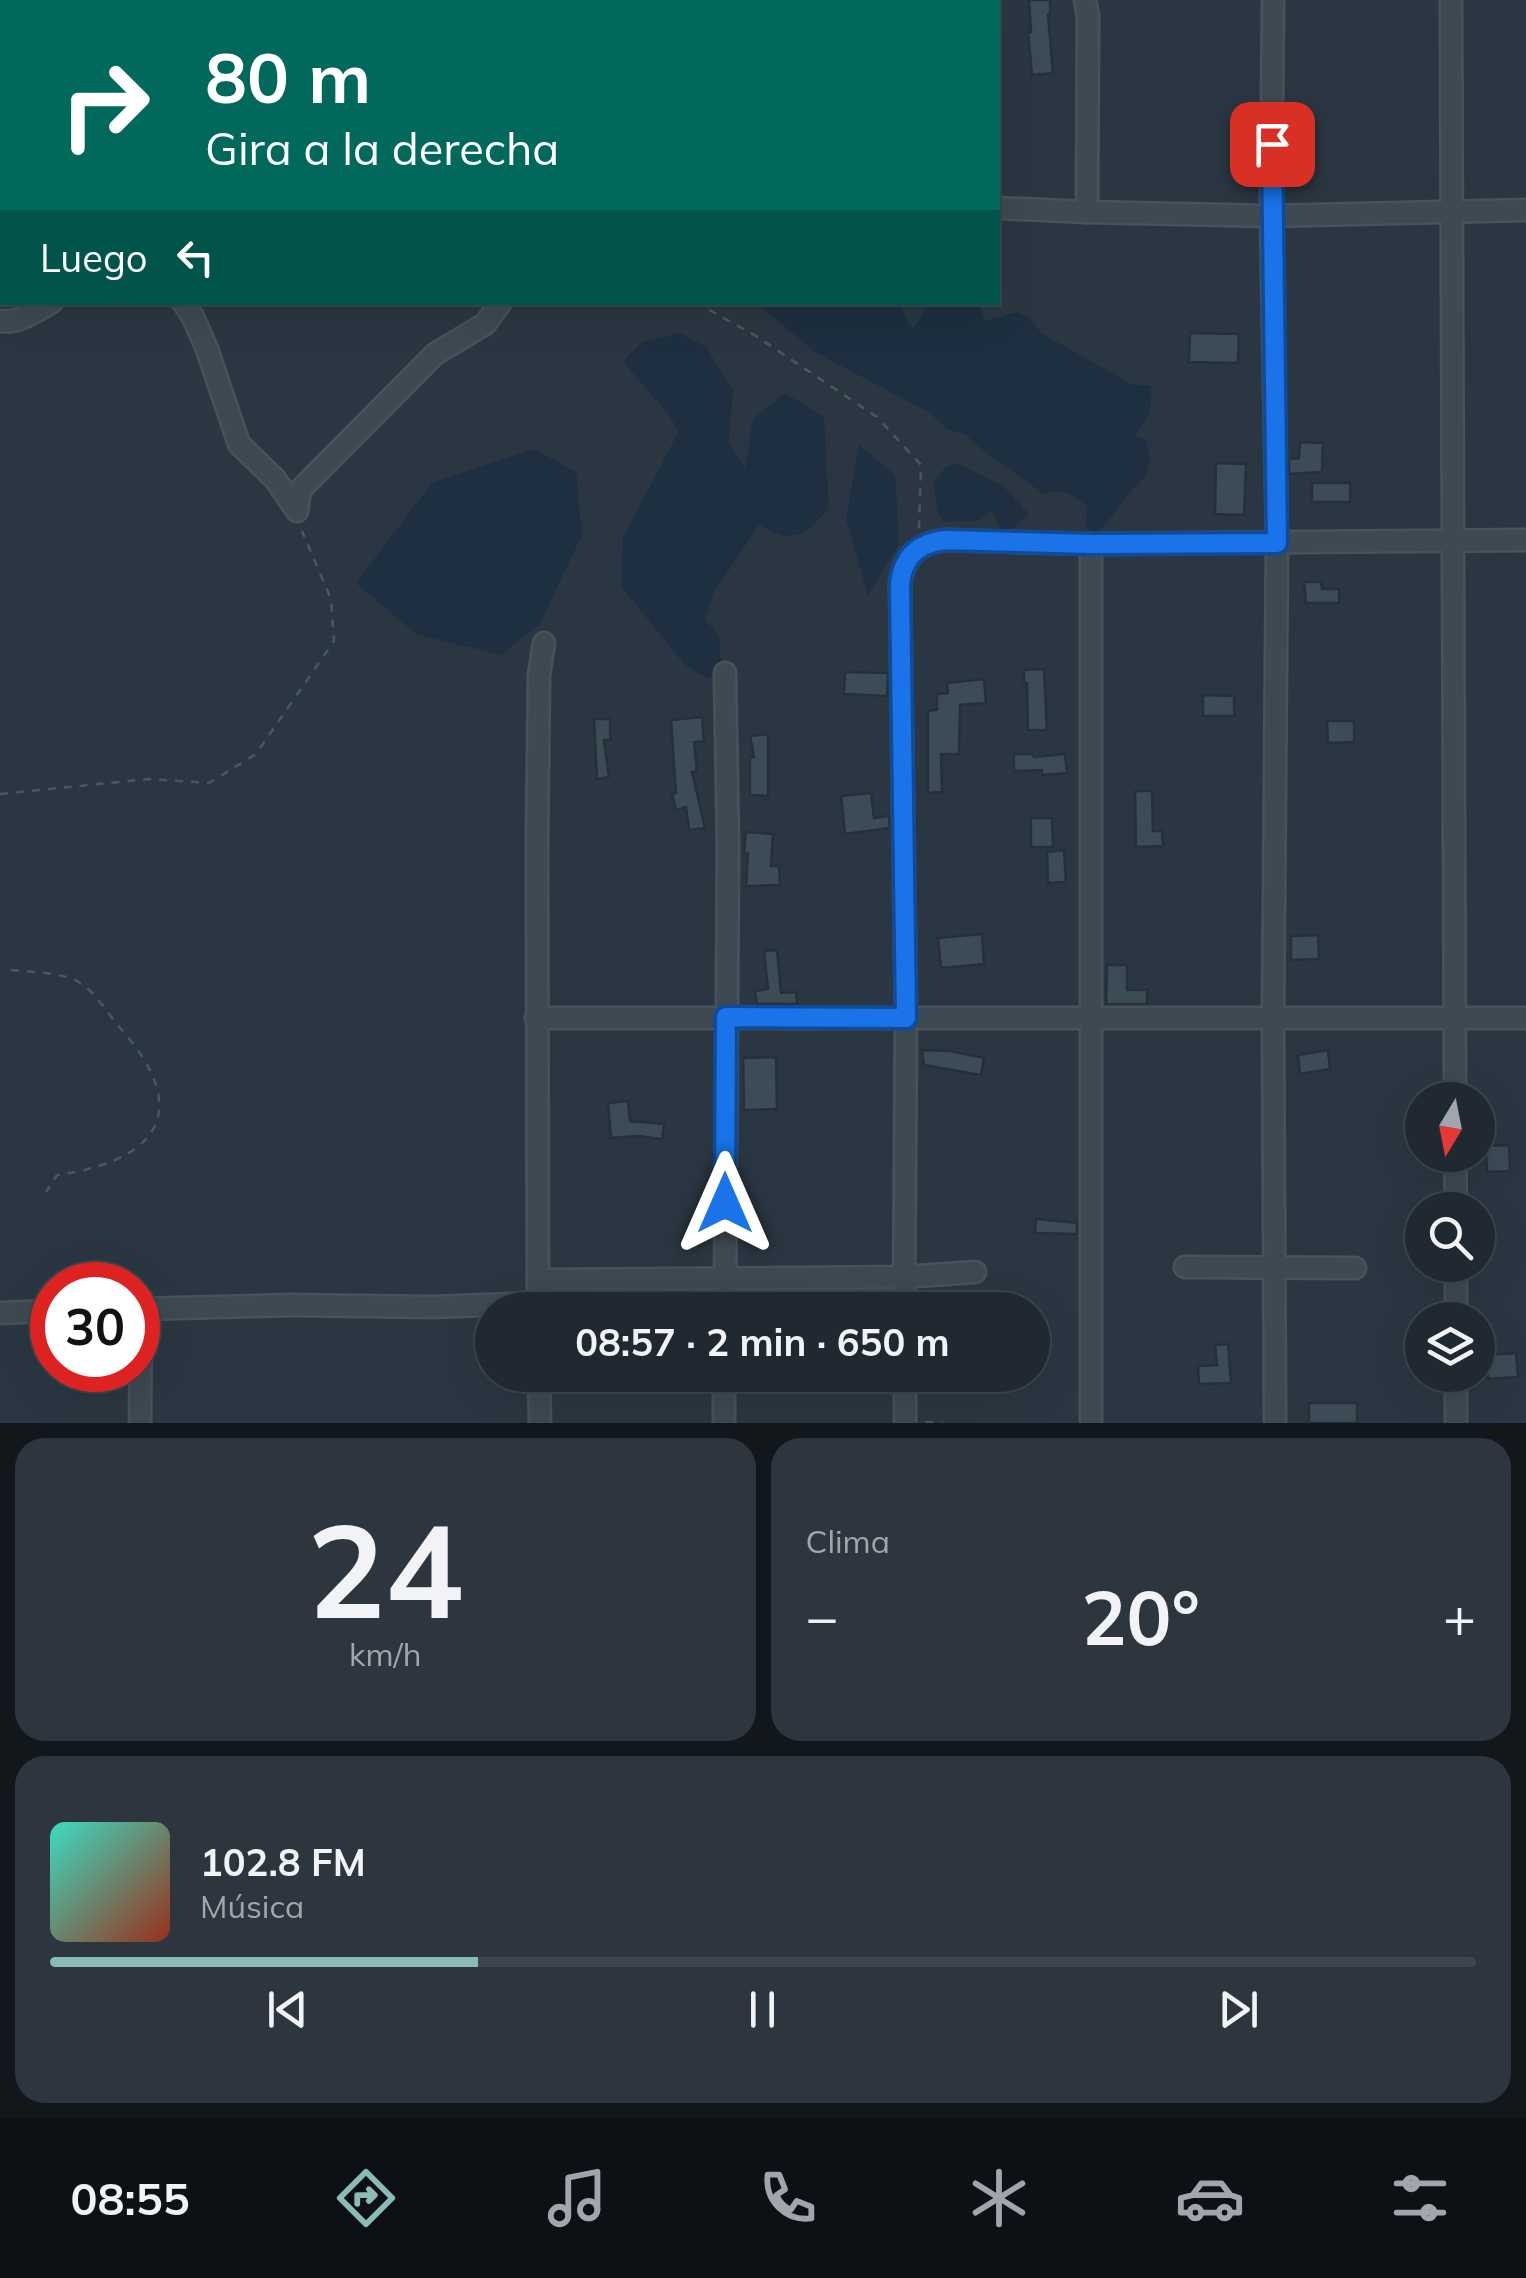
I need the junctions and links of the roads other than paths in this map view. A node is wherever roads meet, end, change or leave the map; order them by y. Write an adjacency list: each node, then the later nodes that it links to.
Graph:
1 (1085, 0): 7 (street)
2 (1273, 0): 8 (street)
3 (1452, 0): 5 (street)
4 (1000, 208): 7 (street)
5 (1452, 210): 6 (street); 8 (street); 14 (street)
6 (1526, 210)
7 (1087, 212): 8 (street)
8 (1272, 216): 15 (street)
9 (46, 305): 12 (street)
10 (185, 305): 11 (street)
11 (499, 305)
12 (0, 320)
13 (1526, 540): 14 (street)
14 (1453, 541): 15 (street); 24 (street)
15 (1277, 543): 16 (street); 23 (street)
16 (1091, 544): 20 (street); 22 (street)
17 (544, 642): 21 (street)
18 (726, 673): 19 (street)
19 (726, 1017): 21 (street); 22 (street); 31 (street)
20 (1092, 1017): 22 (street); 23 (street); 50 (street)
21 (536, 1018): 33 (street)
22 (906, 1018): 32 (street)
23 (1273, 1018): 24 (street); 28 (street)
24 (1455, 1018): 25 (street); 26 (street)
25 (1526, 1018)
26 (1455, 1082)
27 (1185, 1267): 28 (street)
28 (1275, 1267): 29 (street); 51 (street)
29 (1355, 1268)
30 (975, 1272): 32 (street)
31 (725, 1277): 32 (street); 33 (street); 35 (street)
32 (904, 1277): 36 (street)
33 (538, 1280): 34 (street)
34 (538, 1292)
35 (725, 1292)
36 (904, 1292)
37 (160, 1308): 38 (street)
38 (475, 1308)
39 (30, 1312): 40 (street)
40 (0, 1313)
41 (140, 1392): 46 (street)
42 (539, 1392): 47 (street)
43 (724, 1392): 48 (street)
44 (905, 1392): 49 (street)
45 (1456, 1392): 52 (street)
46 (140, 1423)
47 (540, 1423)
48 (724, 1423)
49 (905, 1423)
50 (1090, 1423)
51 (1275, 1423)
52 (1456, 1423)

